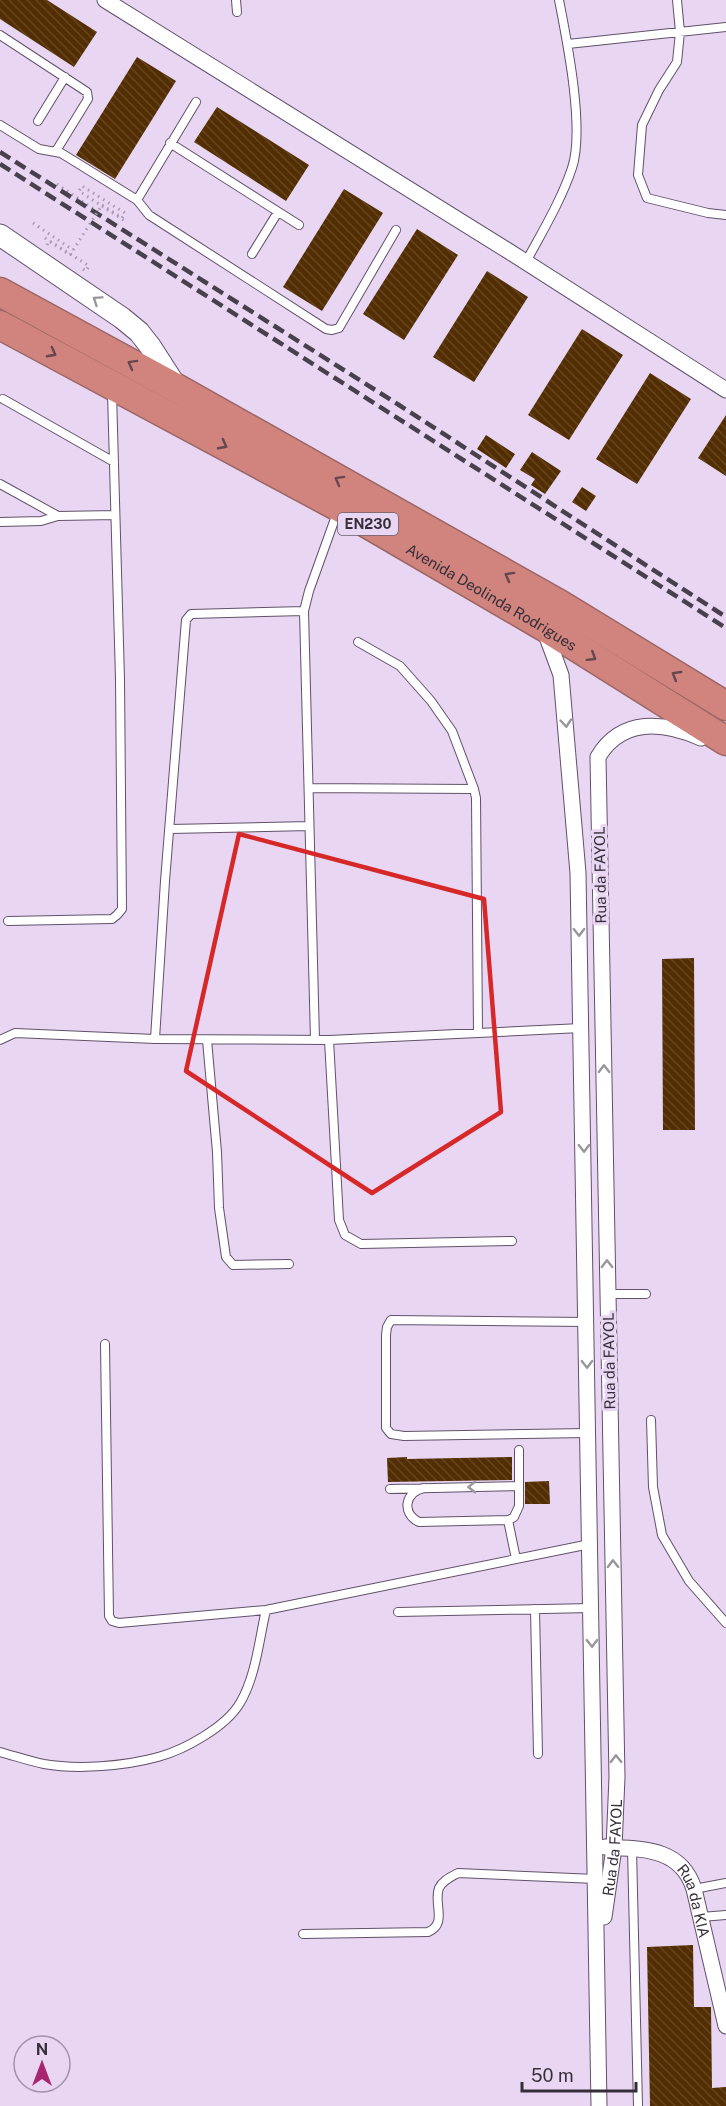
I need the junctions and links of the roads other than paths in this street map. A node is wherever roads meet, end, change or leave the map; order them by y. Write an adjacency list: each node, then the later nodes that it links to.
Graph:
1 (105, 0): 23 (street)
2 (236, 0): 5 (lane)
3 (559, 0): 9 (lane)
4 (677, 0): 7 (lane)
5 (237, 12)
6 (726, 27): 7 (lane)
7 (680, 32): 9 (lane); 18 (lane)
8 (0, 34): 10 (lane)
9 (568, 44): 23 (lane)
10 (64, 77): 12 (lane); 15 (lane)
11 (196, 102): 14 (lane)
12 (38, 121)
13 (0, 125): 15 (lane)
14 (170, 143): 16 (lane); 17 (lane)
15 (56, 151): 16 (lane)
16 (137, 200): 20 (lane)
17 (278, 212): 19 (lane); 22 (lane)
18 (726, 215)
19 (299, 225)
20 (396, 230)
21 (0, 234): 27 (main road, one-way to 21)
22 (252, 254)
23 (526, 262): 28 (street)
24 (0, 292): 27 (highway, Avenida Deolinda Rodrigues / EN230, one-way to 24)
25 (0, 325): 26 (highway, Avenida Deolinda Rodrigues / EN230, one-way to 26)
26 (112, 385): 30 (lane); 32 (highway, Avenida Deolinda Rodrigues / EN230, one-way to 32)
27 (178, 389): 39 (highway, Avenida Deolinda Rodrigues / EN230, one-way to 27)
28 (726, 390)
29 (3, 399): 30 (lane)
30 (114, 462): 33 (lane)
31 (0, 484): 34 (lane)
32 (339, 507): 36 (lane); 37 (highway, Avenida Deolinda Rodrigues / EN230)
33 (115, 515): 34 (lane); 46 (lane)
34 (58, 516): 35 (lane)
35 (0, 522)
36 (304, 611): 42 (lane); 45 (lane)
37 (543, 626): 40 (highway, Avenida Deolinda Rodrigues / EN230, one-way to 40); 47 (street, Rua da FAYOL, one-way to 47)
38 (358, 642): 43 (lane)
39 (726, 706)
40 (726, 741)
41 (726, 749): 56 (street, Rua da FAYOL, one-way to 41)
42 (309, 788): 43 (lane); 44 (lane)
43 (474, 789): 48 (lane)
44 (309, 826): 45 (lane); 52 (lane)
45 (170, 829): 49 (lane)
46 (8, 921)
47 (582, 1028): 48 (lane); 58 (street, Rua da FAYOL, one-way to 58)
48 (478, 1033): 53 (lane)
49 (154, 1039): 50 (lane); 51 (lane)
50 (0, 1040)
51 (207, 1040): 52 (lane); 55 (lane)
52 (315, 1040): 53 (lane)
53 (329, 1040): 54 (lane)
54 (512, 1241)
55 (289, 1263)
56 (608, 1294): 57 (lane); 77 (street, Rua da FAYOL, one-way to 56)
57 (646, 1294)
58 (587, 1322): 61 (street, Rua da FAYOL, one-way to 61); 61 (lane)
59 (105, 1344): 71 (lane)
60 (651, 1420): 73 (lane)
61 (588, 1433): 67 (street, Rua da FAYOL)
62 (519, 1450): 63 (lane)
63 (519, 1486): 64 (lane, one-way to 64); 66 (lane)
64 (424, 1488): 65 (lane); 66 (lane)
65 (390, 1489)
66 (508, 1520): 68 (lane)
67 (590, 1544): 68 (lane); 69 (street, Rua da FAYOL)
68 (516, 1559): 71 (lane)
69 (591, 1608): 70 (lane); 76 (street, Rua da FAYOL, one-way to 76)
70 (535, 1609): 72 (lane); 75 (lane)
71 (266, 1610): 74 (lane)
72 (398, 1612)
73 (726, 1623)
74 (0, 1752)
75 (538, 1754)
76 (596, 1846): 77 (street, Rua da KIA); 79 (street, Rua da FAYOL)
77 (614, 1848): 78 (street, Rua da KIA); 85 (street, Rua da FAYOL)
78 (632, 1849): 81 (street, Rua da KIA); 88 (lane)
79 (596, 1880): 84 (lane); 85 (street, Rua da FAYOL)
80 (726, 1883): 81 (lane)
81 (694, 1889): 83 (street, Rua da KIA)
82 (726, 1915): 83 (lane)
83 (701, 1917): 86 (street, Rua da KIA)
84 (303, 1934)
85 (597, 1964): 87 (street, Rua da FAYOL)
86 (726, 2026)
87 (599, 2106)
88 (639, 2106)

